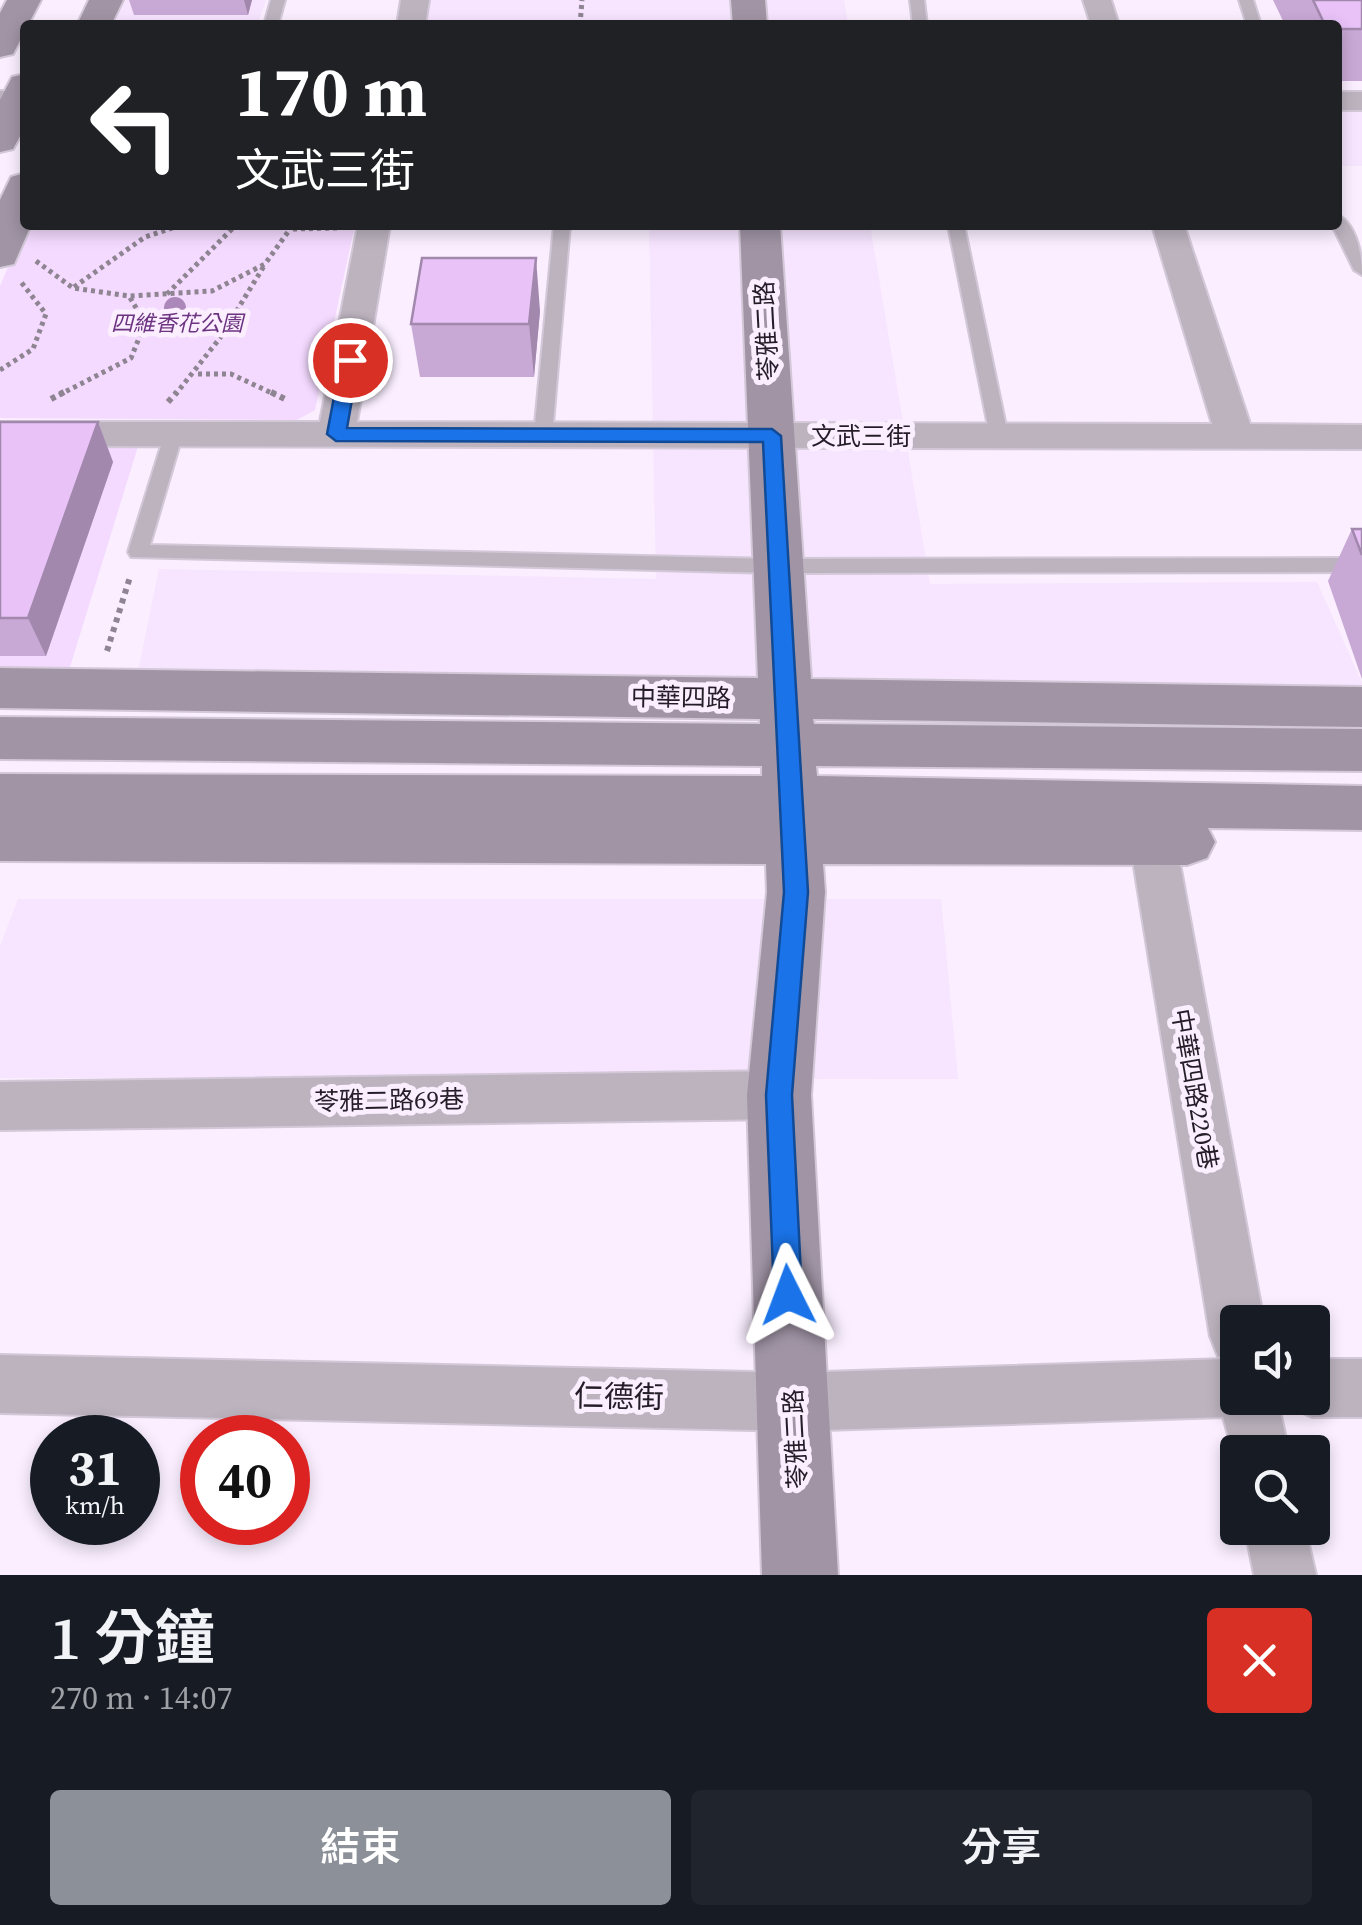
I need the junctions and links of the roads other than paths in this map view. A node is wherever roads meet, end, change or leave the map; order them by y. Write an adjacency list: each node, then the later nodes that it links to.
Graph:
1 (24, 0): 2 (street)
2 (0, 46)
3 (17, 96): 4 (street)
4 (0, 141)
5 (1342, 228): 13 (lane)
6 (20, 230): 12 (street)
7 (357, 230): 16 (street)
8 (562, 230): 17 (lane)
9 (760, 230): 18 (street, 苓雅二路)
10 (957, 230): 19 (lane)
11 (1170, 230): 20 (street)
12 (17, 264)
13 (1362, 270)
14 (165, 423): 15 (street, 文武三街); 16 (street, 文武三街); 23 (lane)
15 (0, 434)
16 (336, 434): 17 (street, 文武三街)
17 (543, 435): 18 (street, 文武三街)
18 (772, 436): 19 (street, 文武三街); 23 (street, 苓雅二路)
19 (1000, 436): 20 (street, 文武三街)
20 (1235, 437): 21 (street, 文武三街)
21 (1362, 437)
22 (1362, 564): 23 (lane)
23 (779, 566): 28 (street, 苓雅二路)
24 (0, 688): 28 (street, 中華四路)
25 (1362, 707): 28 (street, 中華四路)
26 (0, 738): 28 (street, 中華四路)
27 (1362, 750): 28 (street, 中華四路)
28 (790, 771): 29 (street, 中華四路); 30 (street, 中華四路); 31 (street, 中華四路); 32 (street, 中華四路); 34 (street, 苓雅二路)
29 (0, 796)
30 (1362, 808)
31 (0, 838)
32 (1153, 842): 33 (street, 中華四路); 36 (street, 中華四路220巷)
33 (1362, 842)
34 (779, 1095): 35 (street, 苓雅二路69巷); 41 (street, 苓雅二路)
35 (0, 1106)
36 (1233, 1305)
37 (0, 1384): 41 (street, 仁德街)
38 (1330, 1388): 39 (street)
39 (1362, 1388)
40 (1220, 1389): 41 (street, 仁德街)
41 (793, 1402): 43 (street, 苓雅二路)
42 (1279, 1545): 44 (street)
43 (800, 1575)
44 (1285, 1575)

